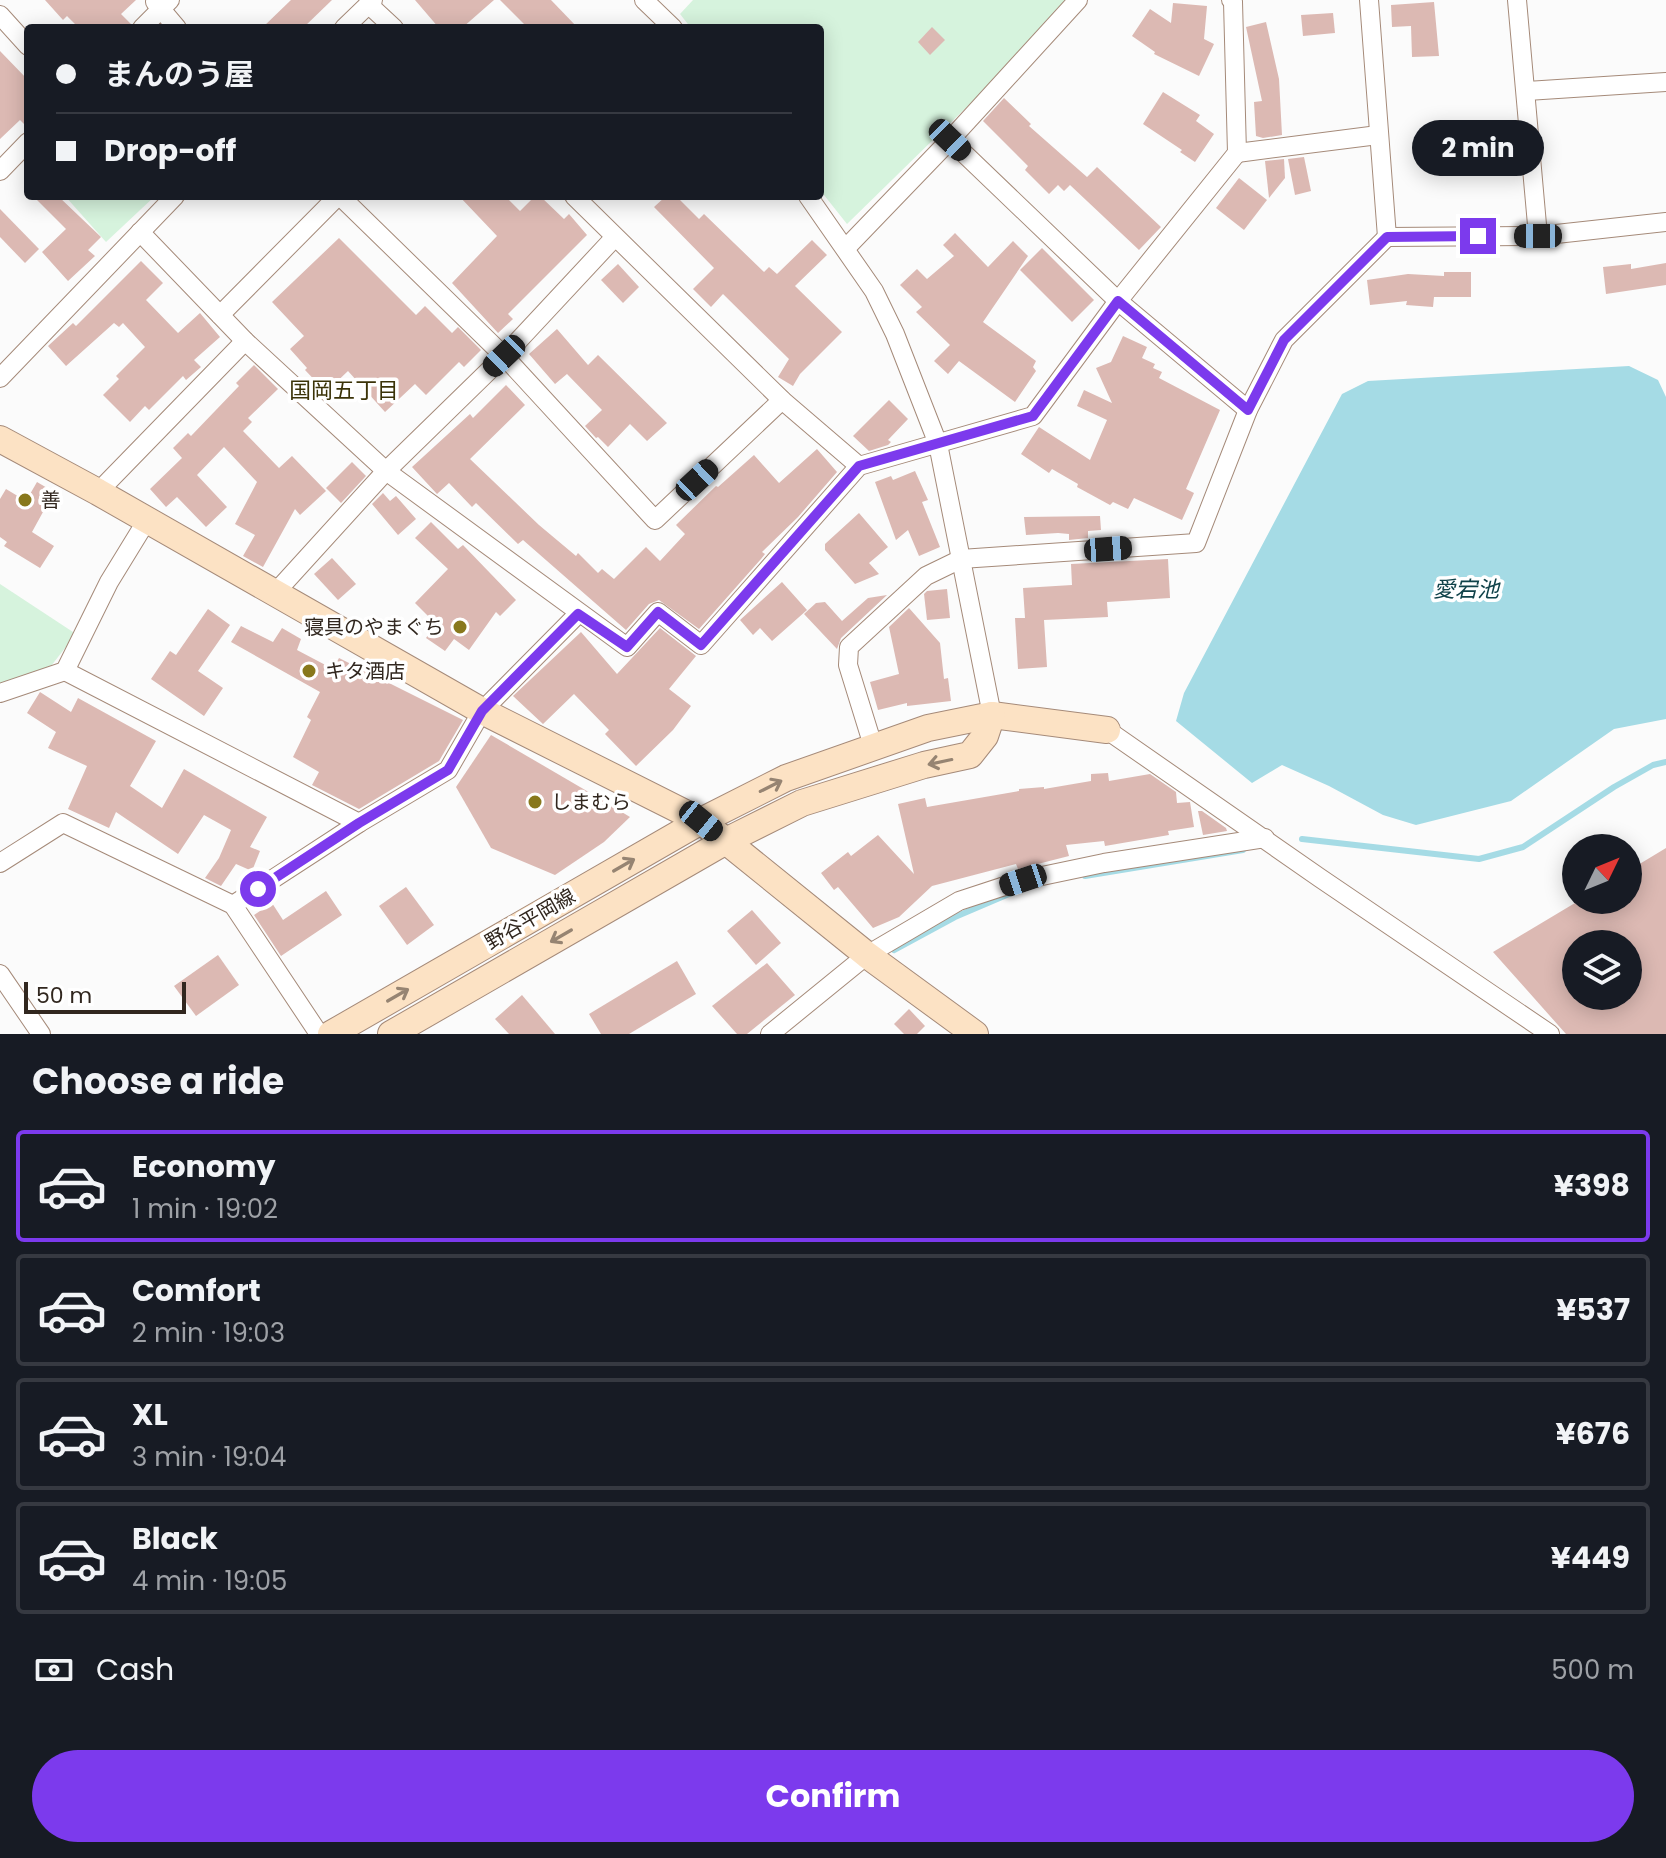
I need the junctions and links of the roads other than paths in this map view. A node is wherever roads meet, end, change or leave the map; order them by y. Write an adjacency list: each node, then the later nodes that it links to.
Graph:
1 (644, 0): 13 (street)
2 (1078, 0): 18 (street)
3 (1231, 0): 20 (street)
4 (1369, 0): 17 (street)
5 (1517, 0): 16 (street)
6 (370, 2): 11 (street); 12 (street)
7 (161, 3): 9 (street); 10 (street)
8 (0, 15): 14 (street)
9 (145, 24)
10 (174, 24)
11 (348, 24)
12 (390, 24)
13 (667, 24)
14 (24, 42)
15 (1666, 82): 16 (street)
16 (1527, 91): 29 (street)
17 (1378, 135): 20 (street); 30 (street)
18 (950, 140): 32 (street); 33 (street)
19 (24, 146): 21 (street)
20 (1237, 153): 33 (street)
21 (0, 171)
22 (171, 200): 28 (street)
23 (335, 200): 34 (street)
24 (343, 200): 36 (street)
25 (578, 200): 31 (street)
26 (811, 200): 32 (street)
27 (1666, 222): 29 (street)
28 (140, 232): 34 (street); 37 (street)
29 (1538, 236): 30 (street)
30 (1387, 237): 39 (street)
31 (614, 238): 36 (street); 38 (street)
32 (846, 248): 41 (street)
33 (1118, 301): 39 (street); 41 (street)
34 (220, 315): 35 (street)
35 (245, 341): 43 (street); 44 (street)
36 (504, 356): 38 (street); 43 (street)
37 (0, 378)
38 (782, 400): 42 (street)
39 (1248, 410): 46 (street)
40 (0, 439): 44 (street)
41 (938, 444): 42 (street); 46 (street)
42 (859, 466): 48 (street)
43 (386, 471): 47 (street); 48 (street)
44 (98, 492): 45 (street)
45 (147, 520): 47 (street); 49 (street)
46 (961, 559): 52 (street); 54 (street)
47 (275, 593): 51 (street)
48 (578, 614): 51 (street)
49 (65, 671): 50 (street); 56 (street)
50 (0, 693)
51 (482, 711): 55 (street); 56 (street)
52 (992, 715): 53 (street, 野谷平岡線); 54 (street, 野谷平岡線); 58 (street, 野谷平岡線, one-way to 58)
53 (1107, 730): 57 (street)
54 (874, 749): 55 (street, 野谷平岡線, one-way to 54)
55 (701, 821): 58 (street); 65 (street, 野谷平岡線, one-way to 55)
56 (359, 823): 60 (street)
57 (1265, 838): 61 (street); 69 (street)
58 (726, 841): 61 (street); 66 (street, 野谷平岡線, one-way to 66)
59 (0, 863): 60 (street)
60 (233, 905): 64 (street)
61 (867, 955): 67 (street); 68 (street)
62 (0, 974): 63 (street)
63 (41, 1034)
64 (319, 1034)
65 (331, 1034)
66 (391, 1034)
67 (770, 1034)
68 (975, 1034)
69 (1550, 1034)

